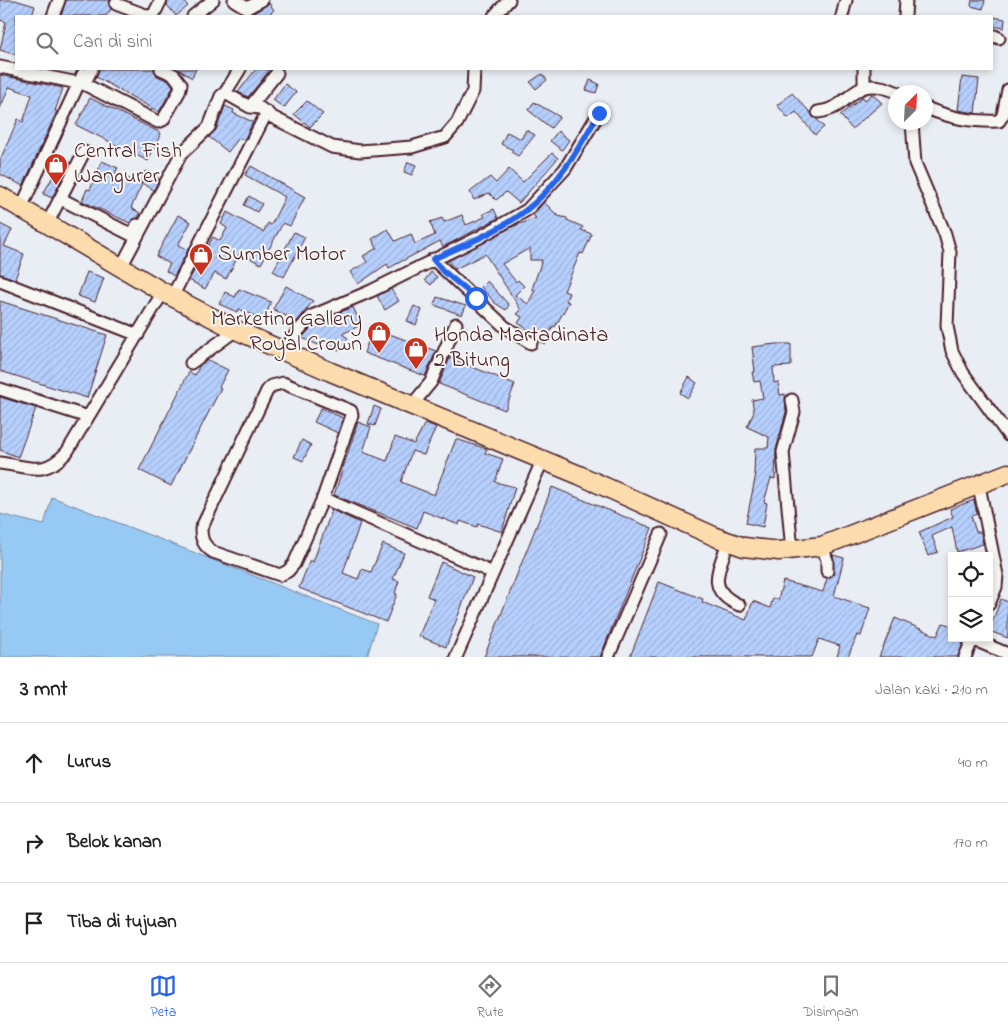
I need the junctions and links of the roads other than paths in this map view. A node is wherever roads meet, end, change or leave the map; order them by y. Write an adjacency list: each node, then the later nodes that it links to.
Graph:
1 (59, 0): 10 (street)
2 (161, 0): 13 (street)
3 (213, 0): 14 (street)
4 (234, 0): 5 (street)
5 (262, 0)
6 (509, 0): 15 (street)
7 (846, 0): 16 (street)
8 (906, 0): 17 (street)
9 (117, 2): 11 (street); 12 (street)
10 (53, 15)
11 (112, 15)
12 (146, 15)
13 (154, 15)
14 (194, 15)
15 (495, 15)
16 (842, 15)
17 (906, 15)
18 (0, 67): 19 (street)
19 (15, 69)
20 (85, 70): 28 (street)
21 (91, 70): 22 (street)
22 (163, 70)
23 (239, 70): 32 (street)
24 (474, 70): 35 (street)
25 (864, 70): 29 (street)
26 (34, 71): 28 (street)
27 (277, 74): 33 (street)
28 (78, 83): 43 (street)
29 (864, 86): 30 (street); 36 (street)
30 (888, 89)
31 (1008, 90): 34 (street)
32 (225, 93): 33 (street); 46 (street)
33 (250, 107): 35 (street)
34 (933, 111)
35 (268, 112): 48 (street)
36 (818, 112)
37 (599, 113): 45 (street)
38 (913, 130): 59 (street)
39 (84, 152): 42 (street)
40 (0, 196): 43 (highway)
41 (150, 198): 42 (street)
42 (61, 199): 44 (street)
43 (21, 208): 44 (highway)
44 (47, 224): 46 (highway)
45 (433, 259): 52 (street); 53 (street)
46 (121, 267): 48 (highway)
47 (0, 281): 51 (street)
48 (167, 295): 50 (highway); 51 (street)
49 (456, 324): 57 (street)
50 (236, 330): 53 (highway); 54 (street)
51 (138, 335): 58 (street)
52 (531, 344)
53 (284, 352): 57 (highway)
54 (191, 363)
55 (0, 388): 58 (street)
56 (792, 400): 68 (street)
57 (412, 406): 60 (highway)
58 (88, 416): 61 (street)
59 (1008, 435)
60 (543, 459): 66 (highway); 70 (street)
61 (0, 463)
62 (1008, 474): 63 (highway)
63 (979, 486): 67 (highway); 71 (street)
64 (323, 498): 64 (street); 70 (street)
65 (661, 534): 77 (street)
66 (728, 542): 68 (highway); 72 (street)
67 (822, 546): 68 (highway); 69 (street)
68 (792, 550)
69 (827, 571)
70 (492, 573): 76 (street)
71 (992, 597)
72 (739, 605)
73 (972, 642): 78 (street)
74 (980, 642): 75 (street)
75 (1008, 654)
76 (456, 657)
77 (608, 657)
78 (965, 657)

